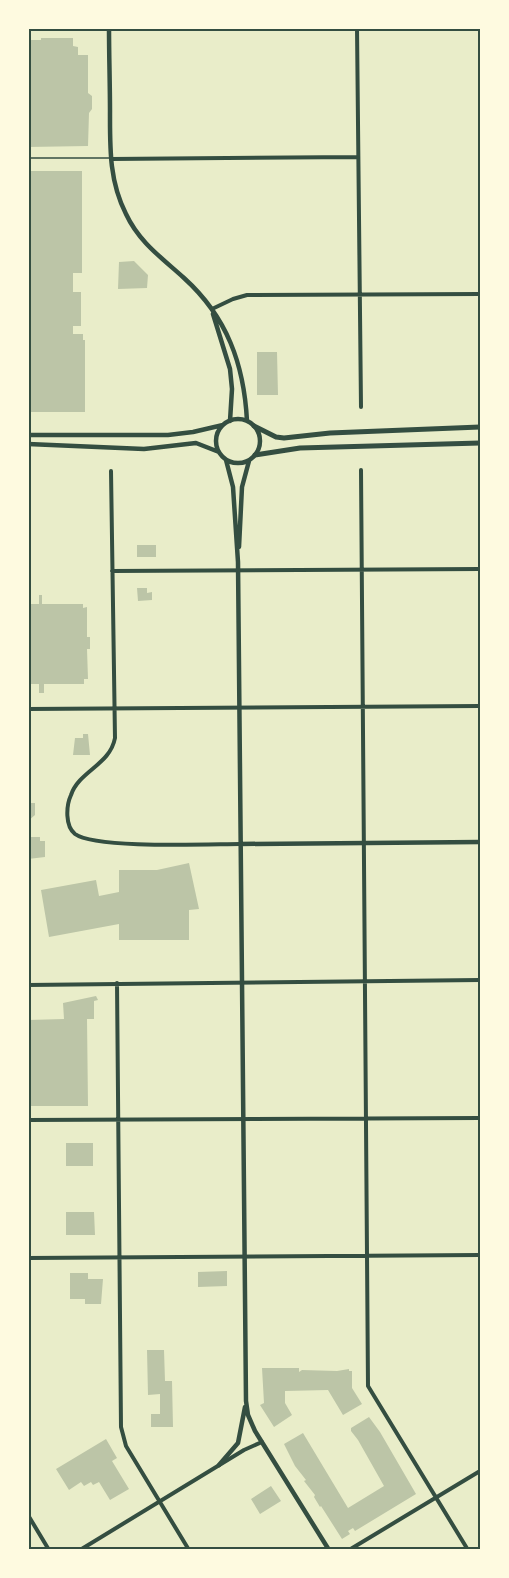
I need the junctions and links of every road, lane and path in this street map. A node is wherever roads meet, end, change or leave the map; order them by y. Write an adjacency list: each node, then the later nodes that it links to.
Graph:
1 (109, 28): 5 (street)
2 (357, 28): 3 (street)
3 (358, 157): 5 (street); 6 (street)
4 (28, 158): 5 (lane)
5 (110, 159): 8 (street)
6 (359, 294): 7 (street); 8 (street); 9 (street)
7 (480, 294)
8 (212, 310): 10 (street); 11 (street)
9 (361, 407)
10 (230, 421): 11 (street); 12 (street)
11 (247, 421): 13 (street)
12 (223, 425): 15 (street); 18 (street)
13 (254, 426): 14 (main road); 19 (street)
14 (480, 427)
15 (28, 435)
16 (480, 443): 19 (main road)
17 (28, 444): 18 (street)
18 (219, 452): 20 (street)
19 (255, 455): 21 (street)
20 (226, 460): 21 (street); 24 (street)
21 (249, 461): 24 (street)
22 (361, 470): 26 (street)
23 (111, 471): 27 (street)
24 (238, 562): 28 (street)
25 (480, 569): 26 (street)
26 (361, 570): 28 (street); 30 (street)
27 (112, 571): 28 (street); 33 (street)
28 (238, 571): 31 (street)
29 (480, 706): 30 (street)
30 (363, 707): 31 (street); 35 (street)
31 (238, 708): 33 (street); 36 (street)
32 (28, 709): 33 (street)
33 (115, 709): 36 (street)
34 (480, 842): 35 (street)
35 (363, 843): 36 (street); 38 (street)
36 (240, 844): 39 (street)
37 (480, 980): 38 (street)
38 (365, 981): 39 (street); 42 (street)
39 (242, 982): 40 (street); 44 (street)
40 (117, 983): 41 (street); 46 (street)
41 (28, 985)
42 (366, 1118): 43 (street); 44 (street); 48 (street)
43 (480, 1118)
44 (243, 1119): 46 (street); 50 (street)
45 (28, 1120): 46 (street)
46 (119, 1120): 49 (street)
47 (480, 1255): 48 (street)
48 (366, 1256): 50 (street); 56 (street)
49 (119, 1257): 50 (street); 51 (street); 57 (street)
50 (244, 1257): 52 (street)
51 (28, 1258)
52 (246, 1401): 53 (street); 54 (street)
53 (262, 1442): 54 (street); 62 (street)
54 (219, 1464): 57 (street)
55 (480, 1471): 56 (street)
56 (437, 1498): 63 (street); 64 (street)
57 (160, 1501): 60 (street); 61 (street)
58 (28, 1515): 59 (street)
59 (49, 1550)
60 (80, 1550)
61 (189, 1550)
62 (329, 1550)
63 (349, 1550)
64 (468, 1550)

